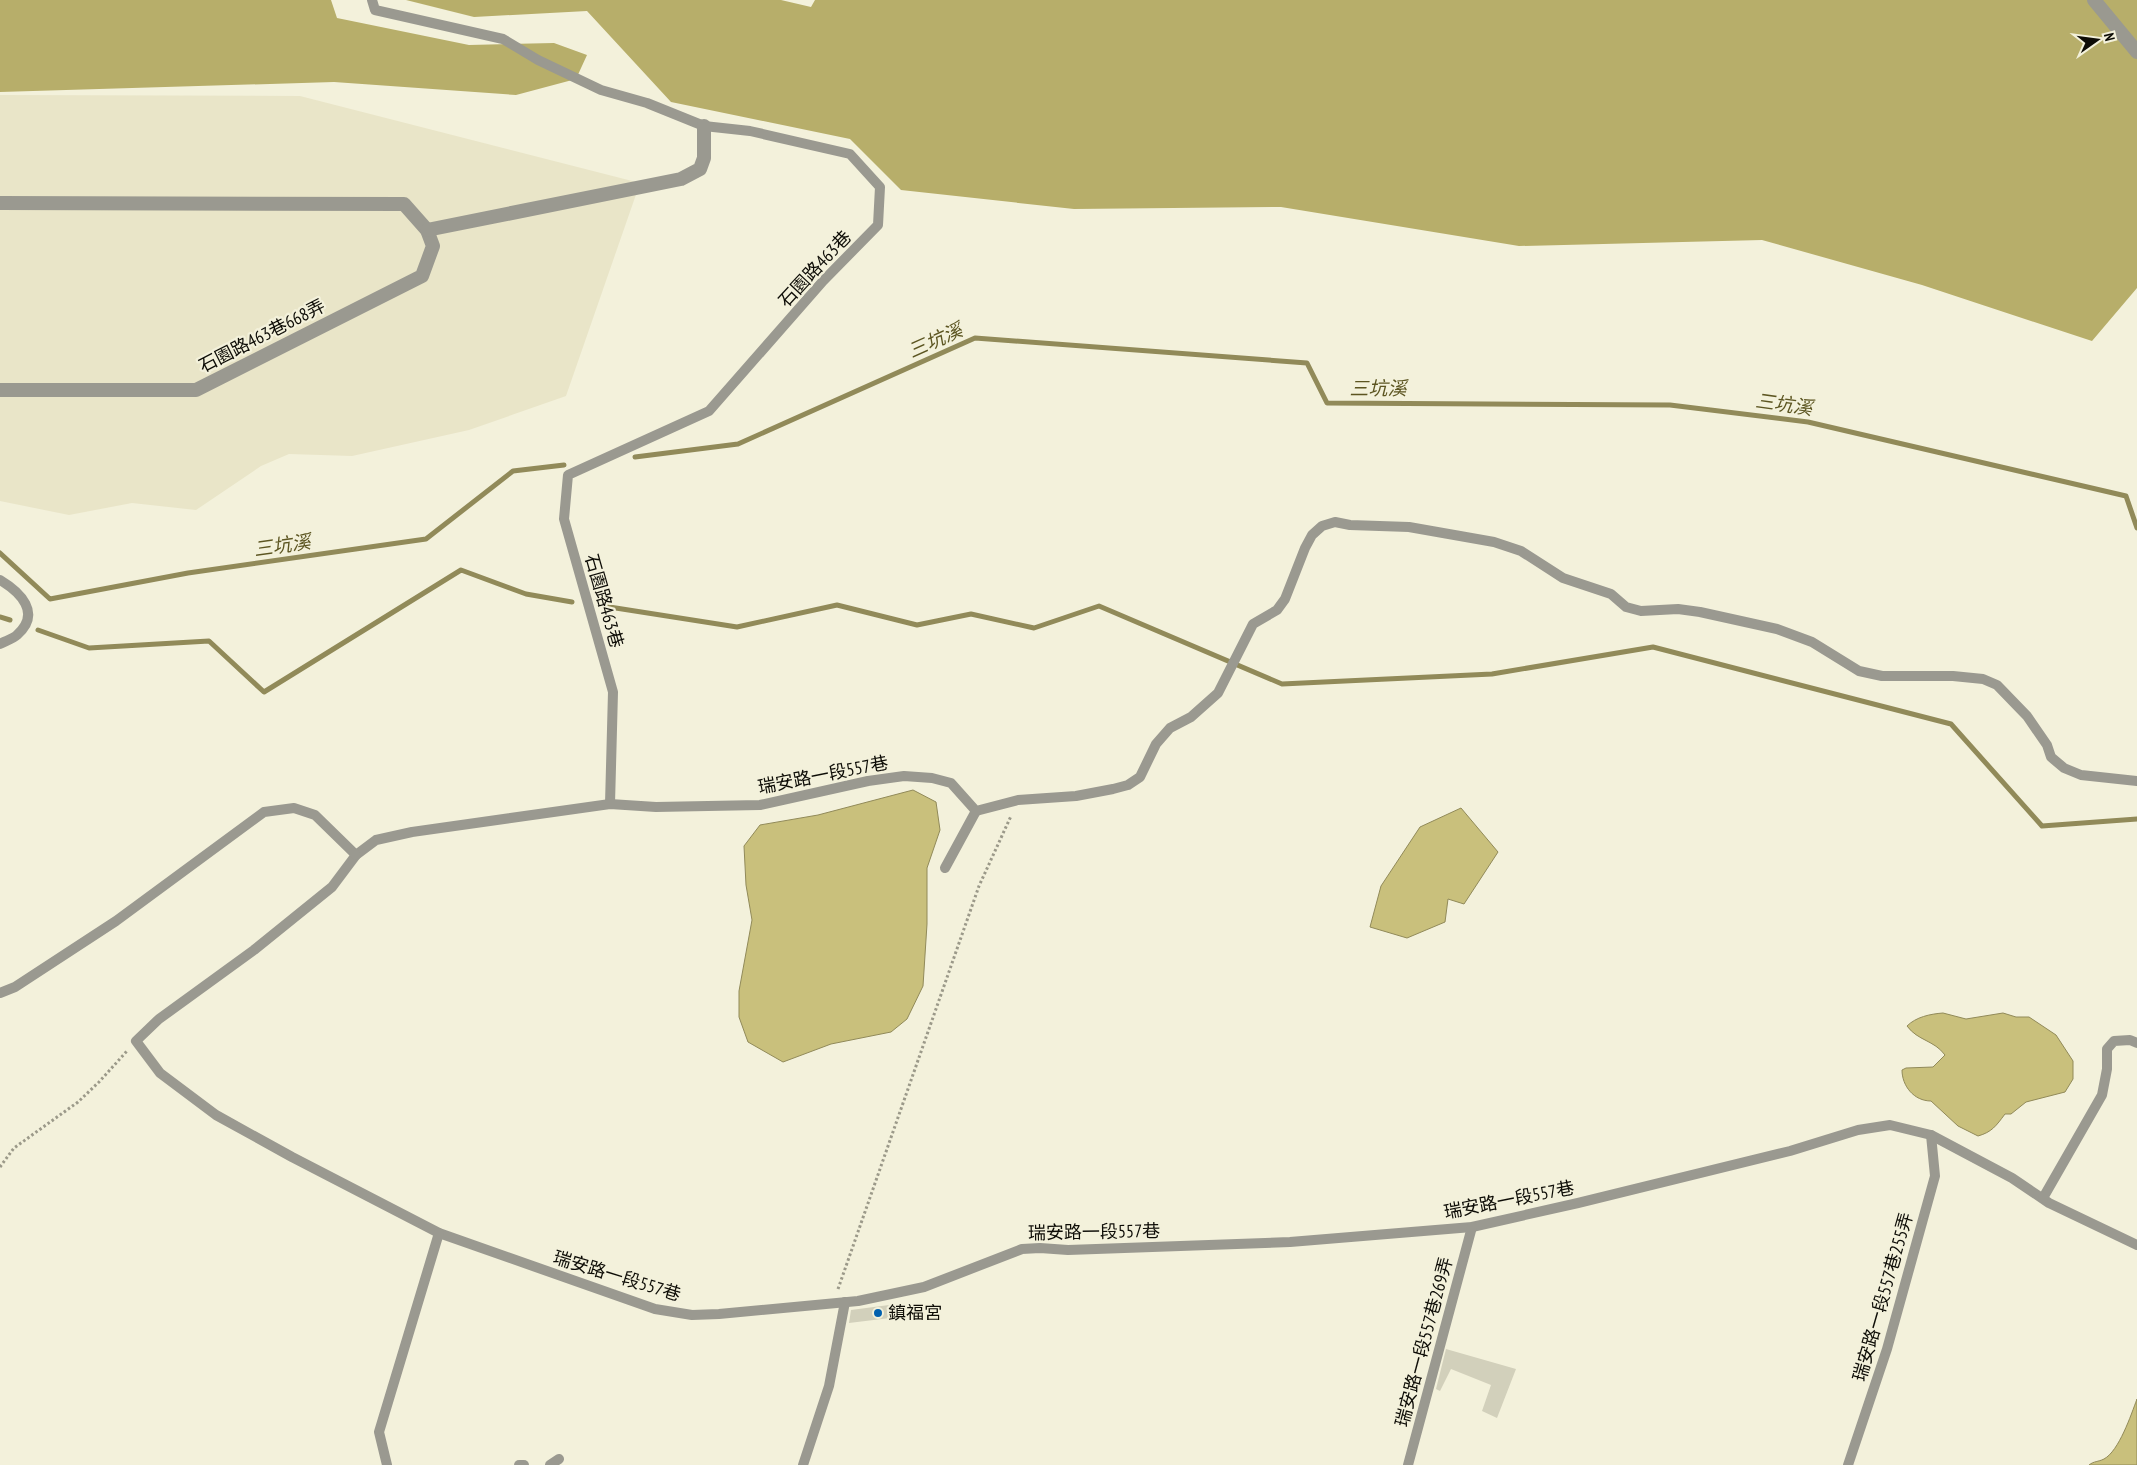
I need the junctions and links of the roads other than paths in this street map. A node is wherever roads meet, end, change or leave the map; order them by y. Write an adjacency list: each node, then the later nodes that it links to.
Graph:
1 (372, 0): 4 (lane, 石園路463巷)
2 (2094, 0): 3 (street)
3 (2137, 52)
4 (704, 126): 6 (street); 11 (lane, 石園路463巷)
5 (0, 204): 6 (street)
6 (427, 230): 7 (street, 石園路463巷668弄)
7 (0, 390)
8 (0, 580): 9 (lane)
9 (0, 644)
10 (2137, 781): 12 (lane)
11 (610, 804): 12 (lane, 瑞安路一段557巷); 13 (lane, 瑞安路一段557巷)
12 (976, 811): 14 (lane)
13 (356, 855): 15 (lane); 20 (lane, 瑞安路一段557巷)
14 (945, 868)
15 (0, 993)
16 (2137, 1043): 18 (lane)
17 (1931, 1135): 18 (lane, 瑞安路一段557巷); 19 (lane, 瑞安路一段557巷); 30 (lane, 瑞安路一段557巷255弄)
18 (2043, 1198): 21 (lane, 瑞安路一段557巷)
19 (1472, 1227): 22 (lane, 瑞安路一段557巷); 29 (lane, 瑞安路一段557巷269弄)
20 (439, 1233): 22 (lane, 瑞安路一段557巷); 24 (lane)
21 (2137, 1245)
22 (845, 1302): 28 (lane)
23 (559, 1459): 27 (lane)
24 (386, 1465)
25 (519, 1465): 26 (lane)
26 (524, 1465)
27 (550, 1465)
28 (803, 1465)
29 (1408, 1465)
30 (1848, 1465)

